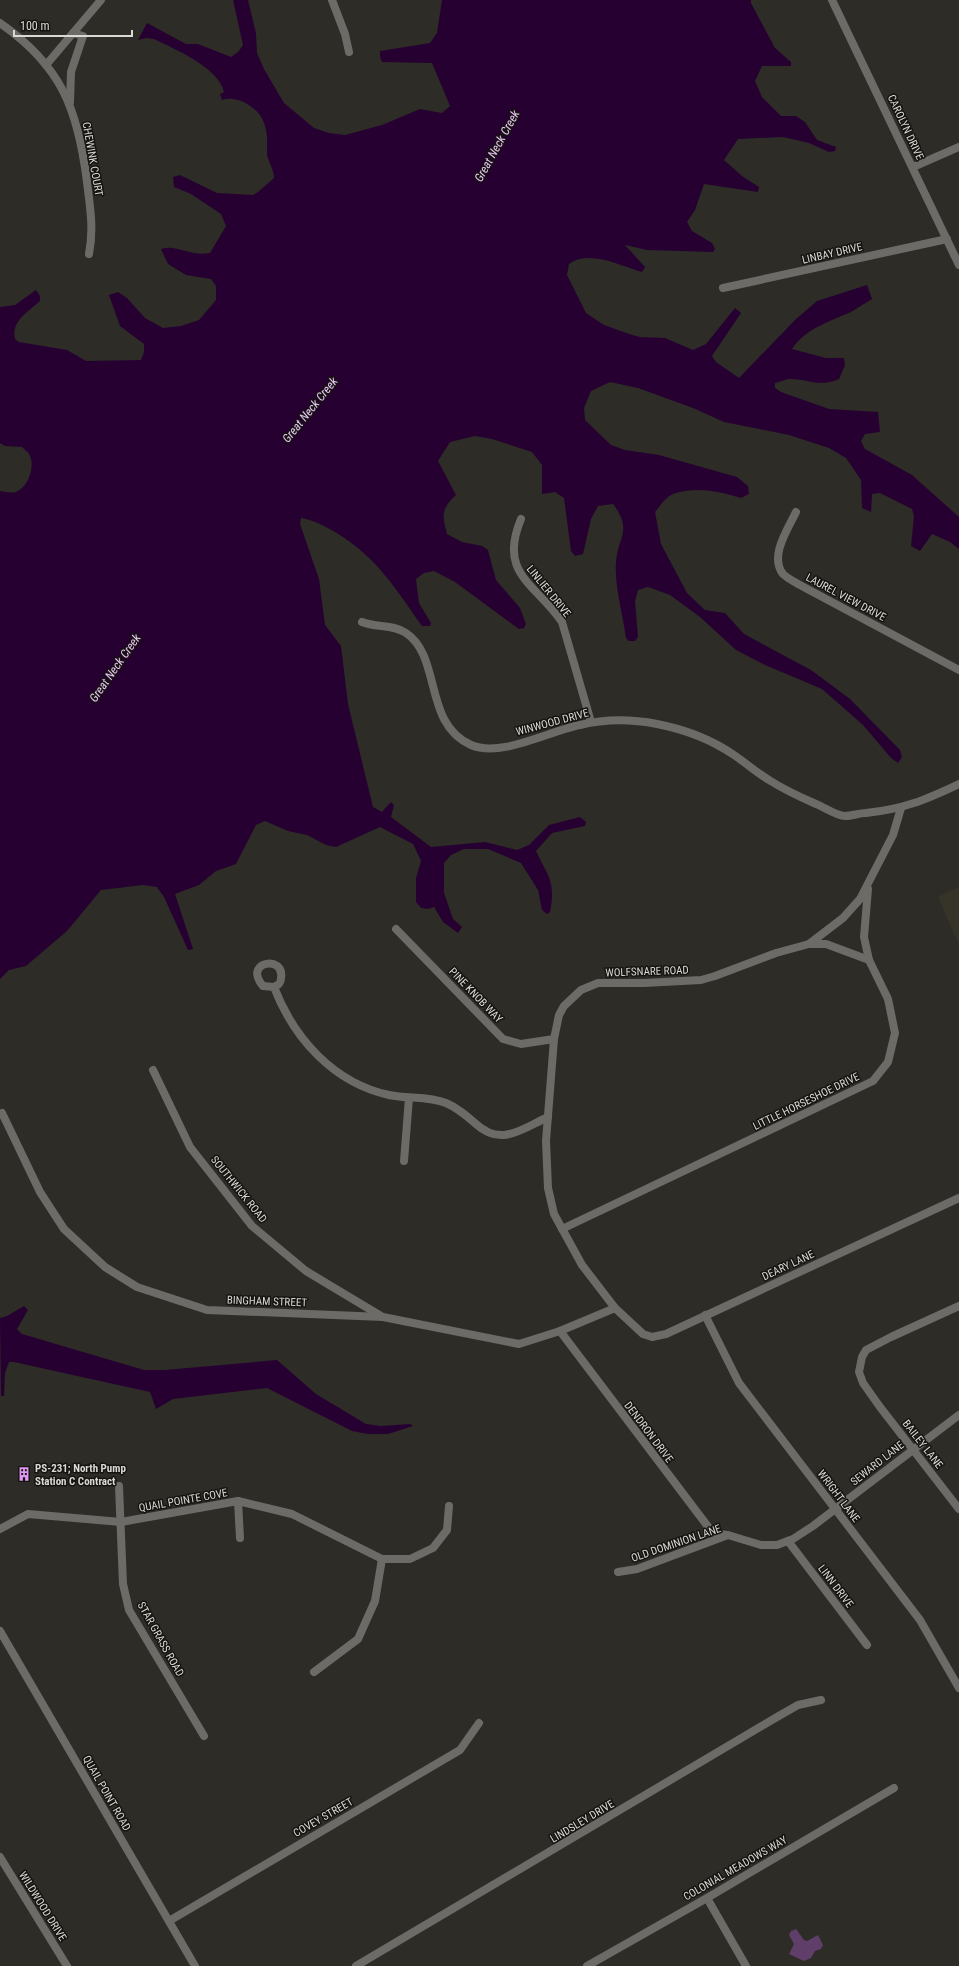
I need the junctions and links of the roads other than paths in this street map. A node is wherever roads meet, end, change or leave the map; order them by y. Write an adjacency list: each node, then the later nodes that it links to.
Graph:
1 (101, 0): 7 (street)
2 (332, 0): 5 (street)
3 (337, 0): 5 (street)
4 (832, 0): 12 (street, CAROLYN DRIVE)
5 (336, 10): 8 (street)
6 (0, 23): 9 (street, CHEWINK COURT)
7 (73, 33): 9 (street); 10 (street)
8 (349, 52)
9 (46, 65): 10 (street, CHEWINK COURT)
10 (70, 105): 14 (street, CHEWINK COURT)
11 (959, 147): 12 (street)
12 (913, 167): 13 (street, CAROLYN DRIVE)
13 (946, 239): 15 (street, CAROLYN DRIVE); 16 (street, LINBAY DRIVE)
14 (89, 254)
15 (959, 265)
16 (723, 288)
17 (796, 512): 20 (street, LAUREL VIEW DRIVE)
18 (521, 518): 21 (street, LINLIER DRIVE)
19 (362, 622): 21 (street, WINWOOD DRIVE)
20 (959, 670)
21 (591, 722): 23 (street, WINWOOD DRIVE)
22 (959, 784): 23 (street, WINWOOD DRIVE)
23 (901, 808): 24 (street, WOLFSNARE ROAD)
24 (868, 886): 26 (street, WOLFSNARE ROAD); 27 (street, LITTLE HORSESHOE DRIVE)
25 (396, 929): 29 (street, PINE KNOB WAY)
26 (809, 944): 27 (street); 29 (street, WOLFSNARE ROAD)
27 (869, 960): 36 (street, LITTLE HORSESHOE DRIVE)
28 (274, 987): 31 (street)
29 (554, 1039): 33 (street, WOLFSNARE ROAD)
30 (153, 1070): 40 (street, SOUTHWICK ROAD)
31 (409, 1098): 33 (street); 34 (street)
32 (2, 1113): 40 (street, BINGHAM STREET)
33 (548, 1117): 36 (street, WOLFSNARE ROAD)
34 (404, 1161)
35 (959, 1198): 39 (street, DEARY LANE)
36 (562, 1230): 38 (street, WOLFSNARE ROAD)
37 (959, 1306): 44 (street, BAILEY LANE)
38 (615, 1308): 41 (street, WOLFSNARE ROAD); 42 (street, BINGHAM STREET)
39 (705, 1315): 41 (street, DEARY LANE); 48 (street, WRIGHT LANE)
40 (383, 1316): 42 (street, BINGHAM STREET)
41 (628, 1321)
42 (560, 1331): 52 (street, DENDRON DRIVE)
43 (959, 1414): 44 (street, SEWARD LANE)
44 (912, 1449): 48 (street, SEWARD LANE); 49 (street, BAILEY LANE)
45 (119, 1486): 50 (street, STAR GRASS ROAD)
46 (238, 1501): 50 (street, QUAIL POINTE COVE); 53 (street); 55 (street, QUAIL POINTE COVE)
47 (449, 1506): 55 (street, QUAIL POINTE COVE)
48 (835, 1509): 54 (street, SEWARD LANE); 60 (street, WRIGHT LANE)
49 (959, 1509)
50 (121, 1522): 51 (street, QUAIL POINTE COVE); 63 (street, STAR GRASS ROAD)
51 (0, 1529)
52 (728, 1536): 54 (street, OLD DOMINION LANE); 56 (street, OLD DOMINION LANE)
53 (240, 1538)
54 (788, 1541): 58 (street, LINN DRIVE)
55 (382, 1559): 59 (street)
56 (618, 1572)
57 (0, 1631): 67 (street, QUAIL POINT ROAD)
58 (867, 1645)
59 (314, 1672)
60 (959, 1688)
61 (820, 1700): 70 (street, LINDSLEY DRIVE)
62 (479, 1723): 67 (street, COVEY STREET)
63 (204, 1736)
64 (894, 1788): 66 (street, COLONIAL MEADOWS WAY)
65 (0, 1857): 68 (street, WILDWOOD DRIVE)
66 (707, 1898): 71 (street, COLONIAL MEADOWS WAY); 72 (street)
67 (168, 1921): 69 (street, QUAIL POINT ROAD)
68 (67, 1966)
69 (195, 1966)
70 (356, 1966)
71 (587, 1966)
72 (746, 1966)

